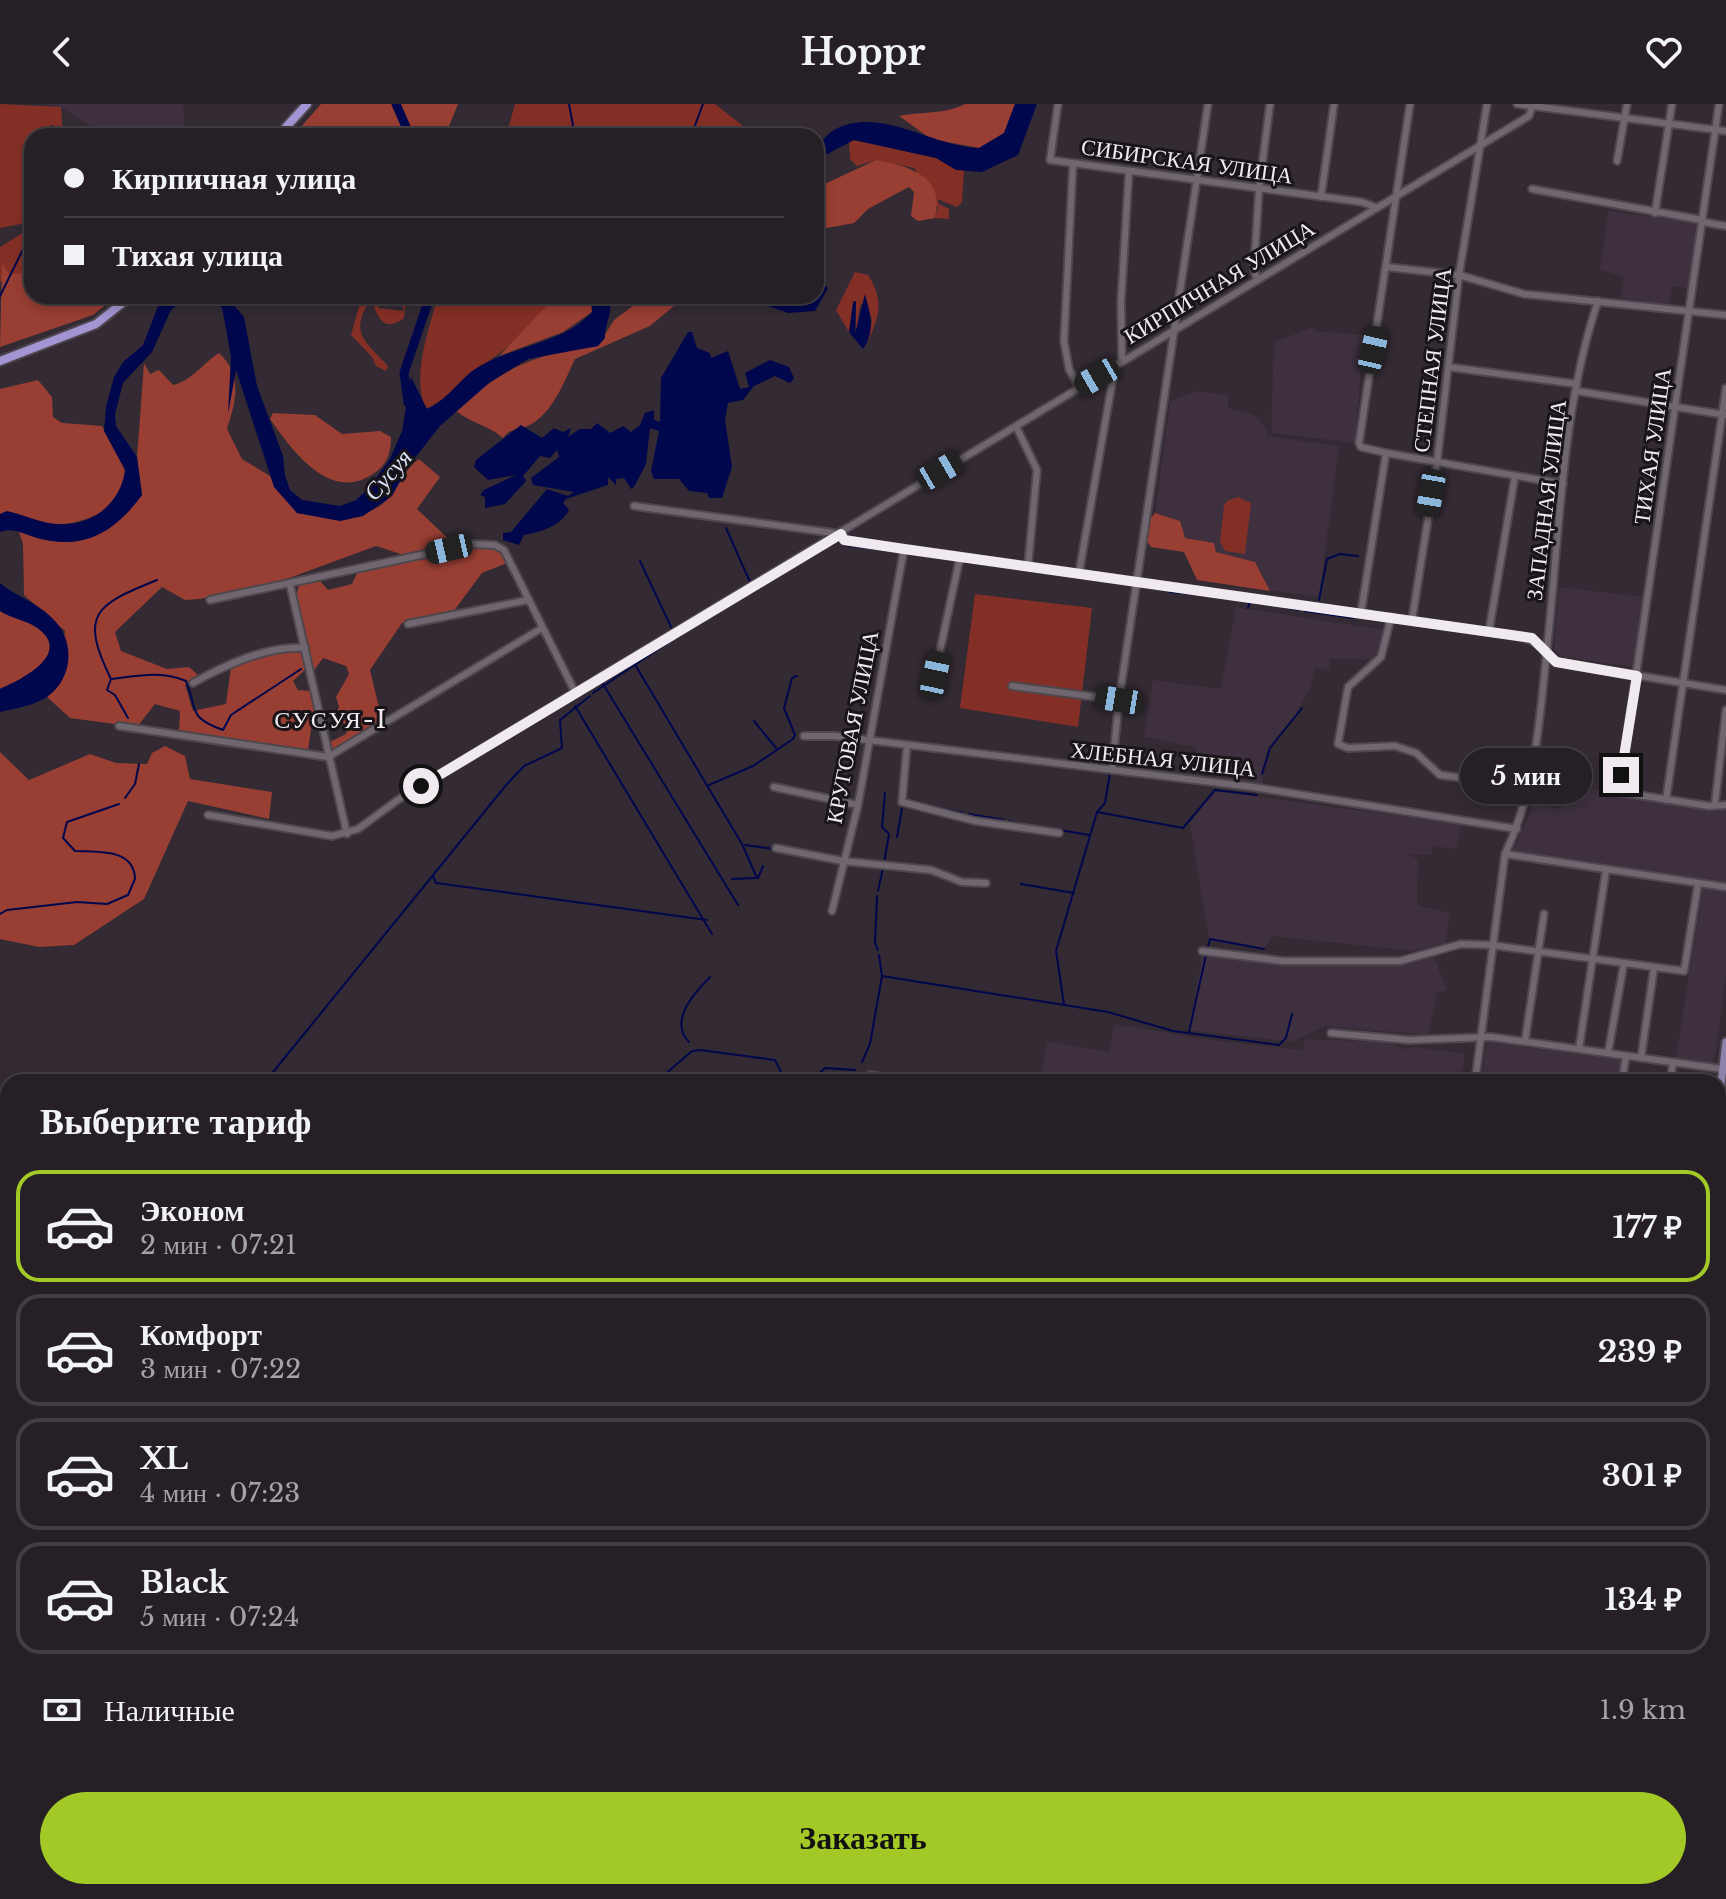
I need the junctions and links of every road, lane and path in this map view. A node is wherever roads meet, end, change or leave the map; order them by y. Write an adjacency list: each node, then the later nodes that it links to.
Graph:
1 (307, 104): 15 (highway)
2 (1058, 104): 20 (street, СИБИРСКАЯ УЛИЦА)
3 (1208, 104): 22 (street)
4 (1270, 104): 23 (street)
5 (1334, 104): 26 (street)
6 (1410, 104): 25 (street)
7 (1487, 104): 18 (street, СТЕПНАЯ УЛИЦА)
8 (1517, 104): 12 (street)
9 (1627, 104): 13 (street)
10 (1672, 104): 14 (street)
11 (1719, 104): 16 (street, ТИХАЯ УЛИЦА)
12 (1533, 105): 13 (street); 18 (street, КИРПИЧНАЯ УЛИЦА)
13 (1625, 118): 14 (street); 19 (street)
14 (1669, 123): 16 (street); 28 (street)
15 (285, 128)
16 (1715, 129): 17 (street); 29 (street, ТИХАЯ УЛИЦА)
17 (1726, 131)
18 (1481, 144): 25 (street, КИРПИЧНАЯ УЛИЦА); 32 (street, СТЕПНАЯ УЛИЦА)
19 (1617, 161)
20 (1073, 164): 21 (street, СИБИРСКАЯ УЛИЦА); 42 (street)
21 (1129, 171): 22 (street, СИБИРСКАЯ УЛИЦА); 40 (street)
22 (1196, 180): 23 (street, СИБИРСКАЯ УЛИЦА); 38 (street)
23 (1259, 189): 26 (street, СИБИРСКАЯ УЛИЦА); 33 (street)
24 (1532, 189): 28 (street)
25 (1396, 195): 27 (street, КИРПИЧНАЯ УЛИЦА); 31 (street)
26 (1321, 197): 27 (street, СИБИРСКАЯ УЛИЦА)
27 (1375, 207): 33 (street, КИРПИЧНАЯ УЛИЦА)
28 (1655, 213): 29 (street)
29 (1702, 221): 30 (street); 36 (street, ТИХАЯ УЛИЦА)
30 (1726, 226)
31 (1387, 267): 32 (street); 48 (street)
32 (1459, 275): 34 (street); 41 (street, СТЕПНАЯ УЛИЦА)
33 (1257, 280): 38 (street, КИРПИЧНАЯ УЛИЦА)
34 (1598, 301): 36 (street); 43 (street, ЗАПАДНАЯ УЛИЦА)
35 (121, 304): 39 (highway)
36 (1690, 309): 37 (street); 45 (street, ТИХАЯ УЛИЦА)
37 (1726, 315)
38 (1174, 330): 40 (street, КИРПИЧНАЯ УЛИЦА); 58 (street)
39 (0, 361)
40 (1119, 364): 42 (street, КИРПИЧНАЯ УЛИЦА); 57 (street)
41 (1448, 367): 43 (street); 49 (street, СТЕПНАЯ УЛИЦА)
42 (1079, 387): 47 (street, КИРПИЧНАЯ УЛИЦА)
43 (1577, 388): 45 (street); 51 (street, ЗАПАДНАЯ УЛИЦА)
44 (1726, 388): 46 (street)
45 (1675, 406): 46 (street); 70 (street, ТИХАЯ УЛИЦА)
46 (1724, 414): 72 (street)
47 (1016, 426): 53 (street, КИРПИЧНАЯ УЛИЦА); 56 (street)
48 (1386, 453): 49 (street); 62 (street)
49 (1437, 462): 50 (street); 64 (street, СТЕПНАЯ УЛИЦА)
50 (1515, 476): 51 (street); 67 (street)
51 (1563, 484): 69 (street, ЗАПАДНАЯ УЛИЦА)
52 (634, 506): 53 (street)
53 (841, 534): 54 (street); 75 (street, КИРПИЧНАЯ УЛИЦА)
54 (904, 549): 55 (street); 81 (street, КРУГОВАЯ УЛИЦА)
55 (960, 557): 56 (street); 76 (street)
56 (1028, 566): 57 (street)
57 (1079, 573): 58 (street)
58 (1138, 581): 62 (street); 77 (street)
59 (290, 585): 60 (street); 61 (street); 68 (street)
60 (210, 600)
61 (528, 600): 65 (street); 66 (street)
62 (1361, 613): 63 (street)
63 (1391, 617): 64 (street); 85 (street)
64 (1412, 620): 67 (street)
65 (408, 624)
66 (542, 628): 75 (street); 83 (street)
67 (1489, 631): 69 (street)
68 (305, 648): 71 (street); 83 (street)
69 (1548, 654): 70 (street); 85 (street, ЗАПАДНАЯ УЛИЦА)
70 (1637, 676): 72 (street); 87 (street, ТИХАЯ УЛИЦА)
71 (193, 683)
72 (1682, 683): 74 (street); 87 (street)
73 (1012, 686): 77 (street)
74 (1726, 690)
75 (575, 692): 94 (street, КИРПИЧНАЯ УЛИЦА)
76 (931, 693)
77 (1119, 700): 84 (street)
78 (1726, 710): 88 (street)
79 (119, 726): 83 (street)
80 (804, 736): 81 (street, ХЛЕБНАЯ УЛИЦА)
81 (870, 740): 82 (street, ХЛЕБНАЯ УЛИЦА); 89 (street, КРУГОВАЯ УЛИЦА)
82 (907, 745): 84 (street, ХЛЕБНАЯ УЛИЦА); 93 (street)
83 (328, 757): 94 (street)
84 (1112, 770): 92 (street, ХЛЕБНАЯ УЛИЦА)
85 (1529, 786): 92 (street, ЗАПАДНАЯ УЛИЦА)
86 (774, 787): 89 (street)
87 (1666, 800): 88 (street)
88 (1715, 803): 90 (street)
89 (858, 805): 97 (street, КРУГОВАЯ УЛИЦА)
90 (1726, 805)
91 (208, 815): 94 (street)
92 (1517, 829): 96 (street, ЗАПАДНАЯ УЛИЦА)
93 (1059, 833)
94 (347, 834)
95 (776, 848): 97 (street)
96 (1505, 854): 98 (street); 104 (street, ЗАПАДНАЯ УЛИЦА)
97 (843, 861): 99 (street); 102 (street, КРУГОВАЯ УЛИЦА)
98 (1606, 870): 100 (street); 107 (street)
99 (986, 883)
100 (1698, 884): 101 (street); 109 (street)
101 (1726, 887)
102 (832, 911)
103 (1544, 914): 106 (street)
104 (1491, 945): 105 (street); 106 (street); 111 (street, ЗАПАДНАЯ УЛИЦА)
105 (1202, 951)
106 (1538, 952): 107 (street); 112 (street)
107 (1595, 958): 108 (street); 114 (street)
108 (1624, 963): 109 (street); 115 (street)
109 (1654, 968): 117 (street)
110 (1331, 1033): 111 (street)
111 (1481, 1037): 112 (street); 120 (street, ЗАПАДНАЯ УЛИЦА)
112 (1525, 1041): 114 (street)
113 (1726, 1042): 119 (main road)
114 (1579, 1049): 115 (street)
115 (1608, 1053): 116 (street)
116 (1626, 1056): 117 (street); 121 (street)
117 (1641, 1058): 118 (street)
118 (1673, 1063): 119 (street); 122 (street)
119 (1724, 1070)
120 (1476, 1074)
121 (1623, 1074)
122 (1671, 1074)

